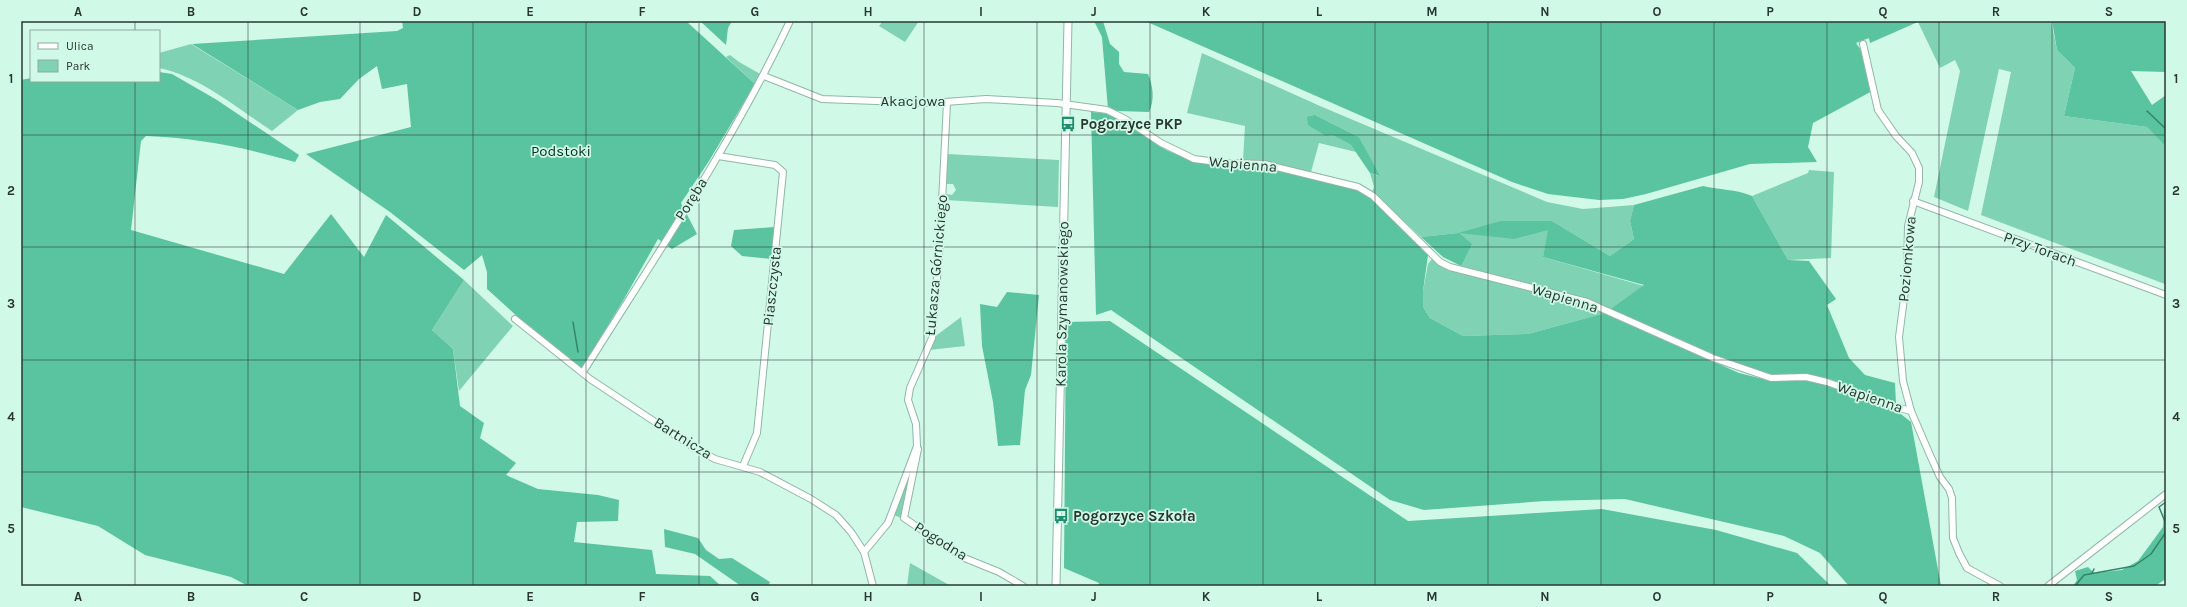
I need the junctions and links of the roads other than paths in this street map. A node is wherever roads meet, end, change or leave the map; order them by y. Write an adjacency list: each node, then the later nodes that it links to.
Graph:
1 (790, 21): 4 (street, Poręba)
2 (1068, 21): 6 (street, Karola Szymanowskiego)
3 (1863, 44): 8 (street, Poziomkowa)
4 (764, 76): 5 (street, Akacjowa); 7 (street, Poręba)
5 (947, 103): 6 (street, Akacjowa); 13 (street, Łukasza Górnickiego)
6 (1066, 105): 12 (street, Wapienna); 19 (street, Karola Szymanowskiego)
7 (718, 156): 11 (street, Poręba); 14 (street, Piaszczysta)
8 (1913, 201): 9 (street, Przy Torach); 12 (street, Poziomkowa)
9 (2166, 295)
10 (515, 319): 11 (street, Bartnicza)
11 (583, 372): 14 (street, Bartnicza)
12 (1911, 411): 20 (street, Wapienna)
13 (917, 446): 16 (street, Łukasza Górnickiego); 18 (street, Pogodna)
14 (743, 466): 16 (street, Bartnicza)
15 (2166, 494): 21 (street)
16 (864, 552): 17 (street, Bartnicza)
17 (873, 586)
18 (1023, 586)
19 (1056, 586)
20 (2000, 586)
21 (2048, 586)

